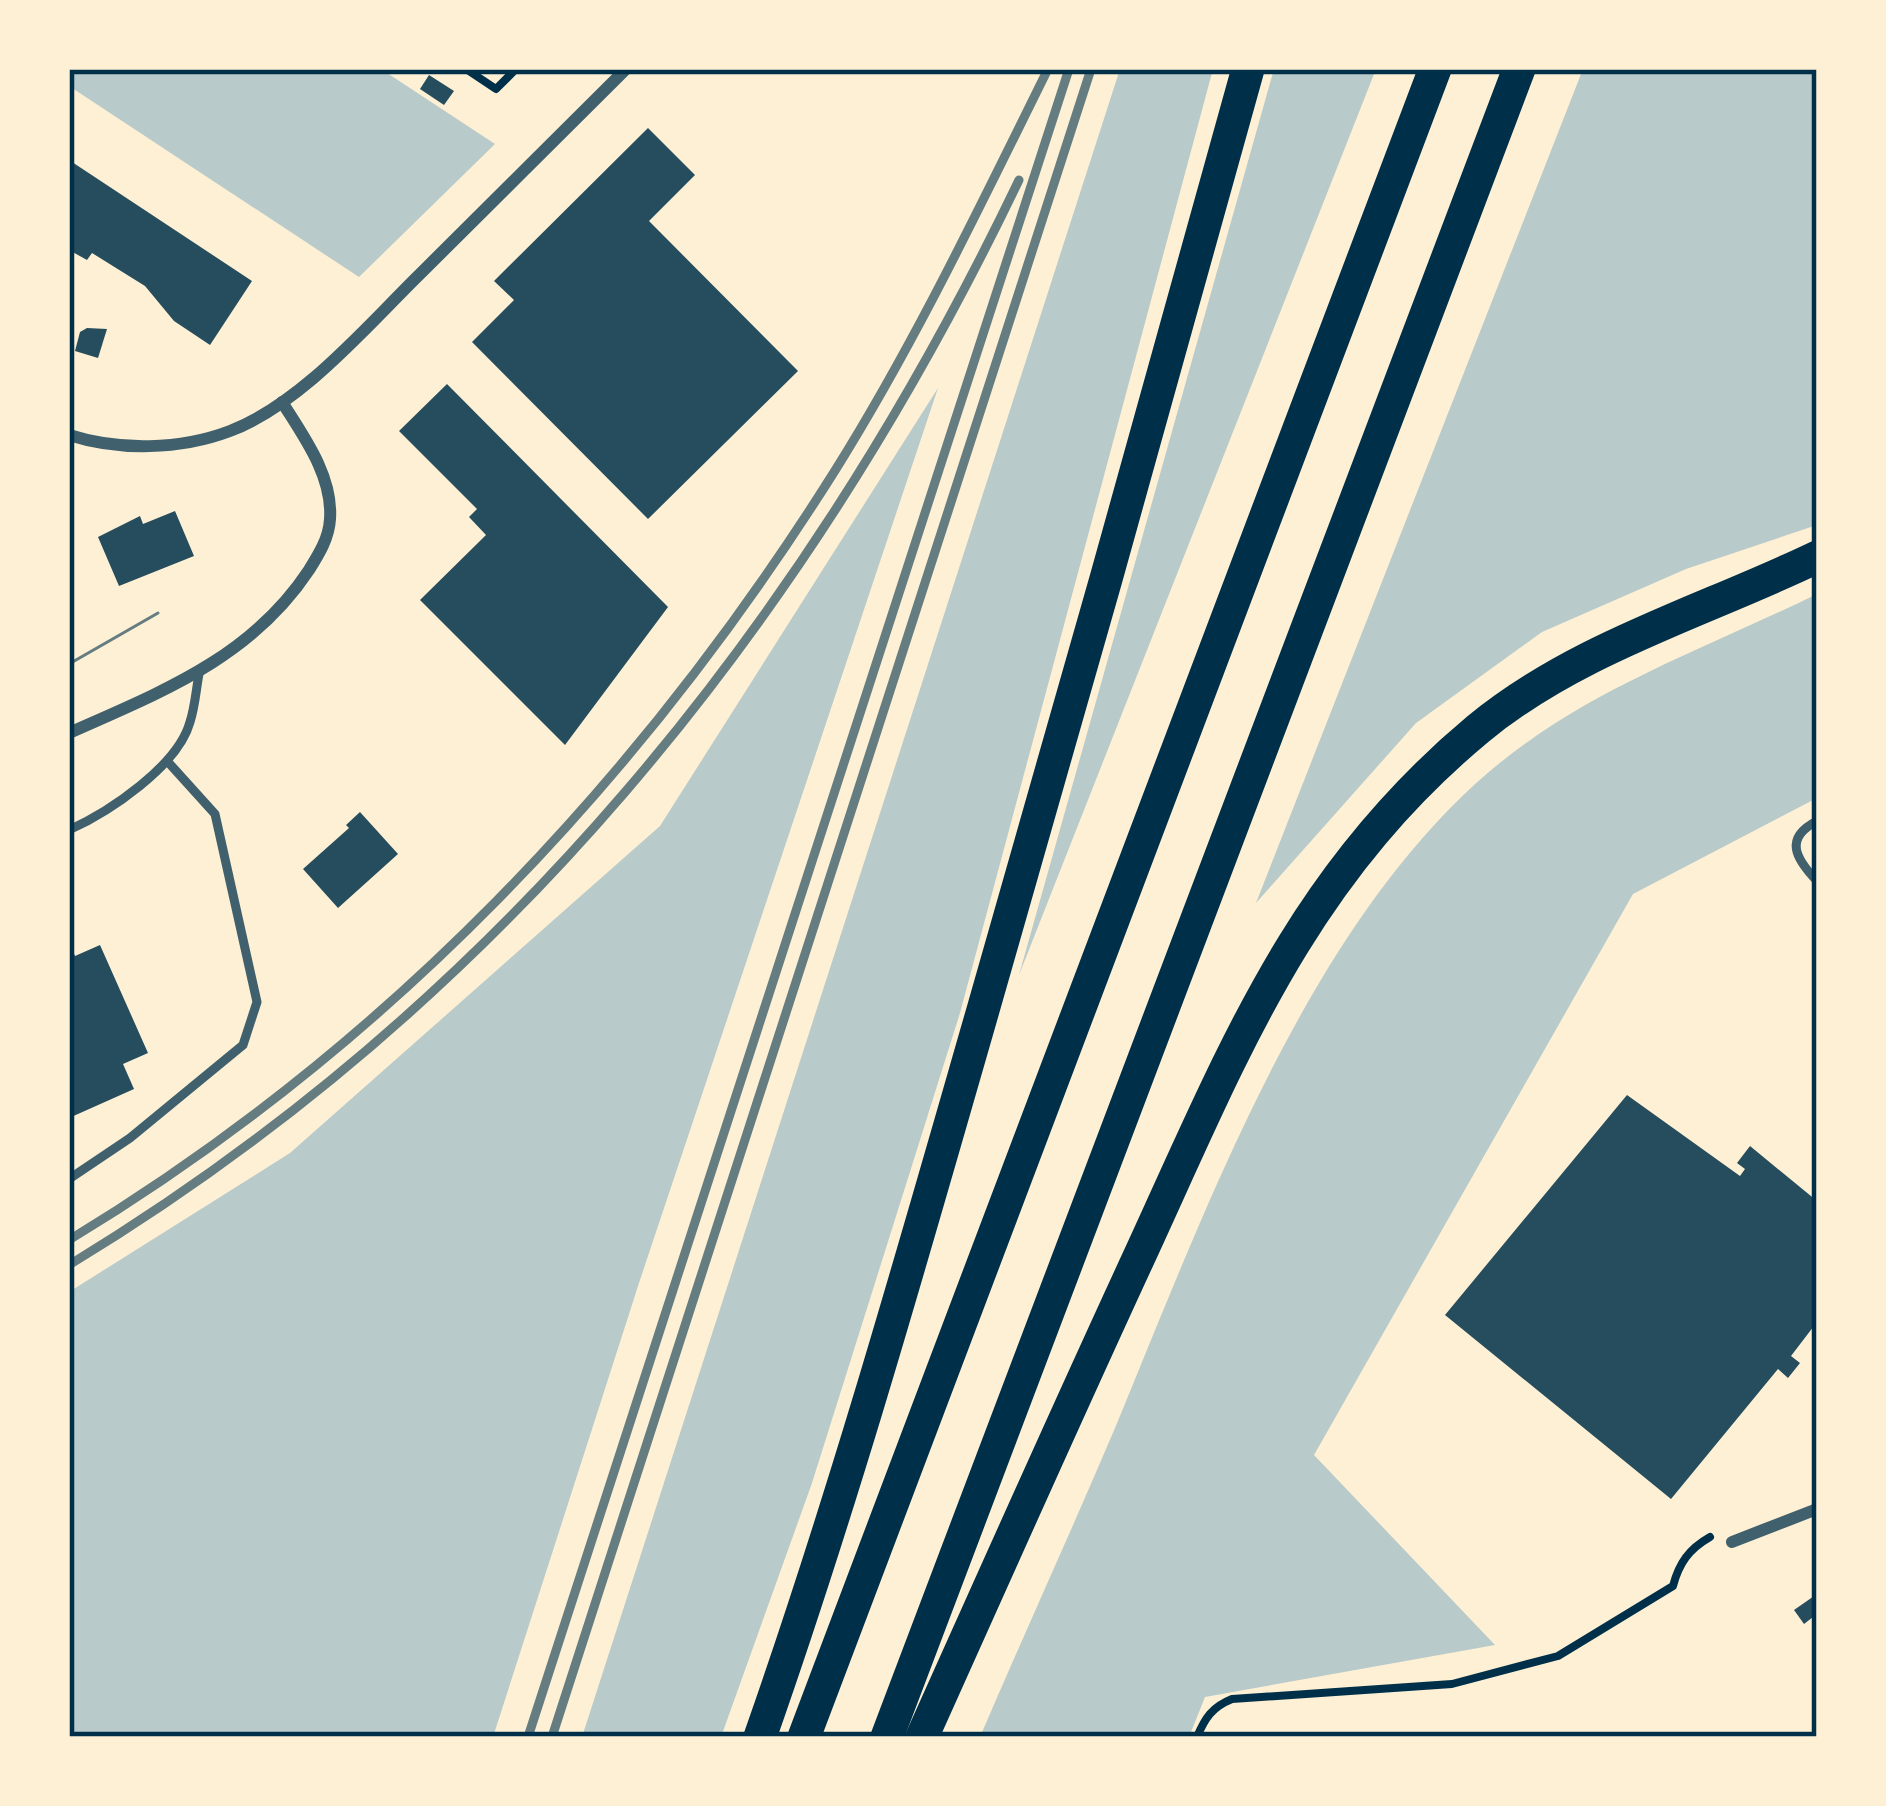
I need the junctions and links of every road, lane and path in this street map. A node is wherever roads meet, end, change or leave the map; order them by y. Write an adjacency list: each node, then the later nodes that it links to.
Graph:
1 (466, 69): 2 (path)
2 (516, 69)
3 (626, 69): 7 (street)
4 (1248, 69): 20 (highway)
5 (1435, 69): 21 (highway)
6 (1520, 69): 22 (highway)
7 (282, 401): 8 (street); 10 (street)
8 (69, 435)
9 (1817, 557): 23 (highway)
10 (199, 674): 11 (street); 12 (lane)
11 (69, 733)
12 (168, 762): 14 (lane); 16 (lane)
13 (1817, 821): 15 (lane)
14 (69, 830)
15 (1817, 881)
16 (69, 1179)
17 (1817, 1509): 18 (street)
18 (1758, 1532): 19 (street); 24 (path)
19 (1732, 1542)
20 (760, 1737)
21 (804, 1737)
22 (887, 1737)
23 (922, 1737)
24 (1197, 1737)

